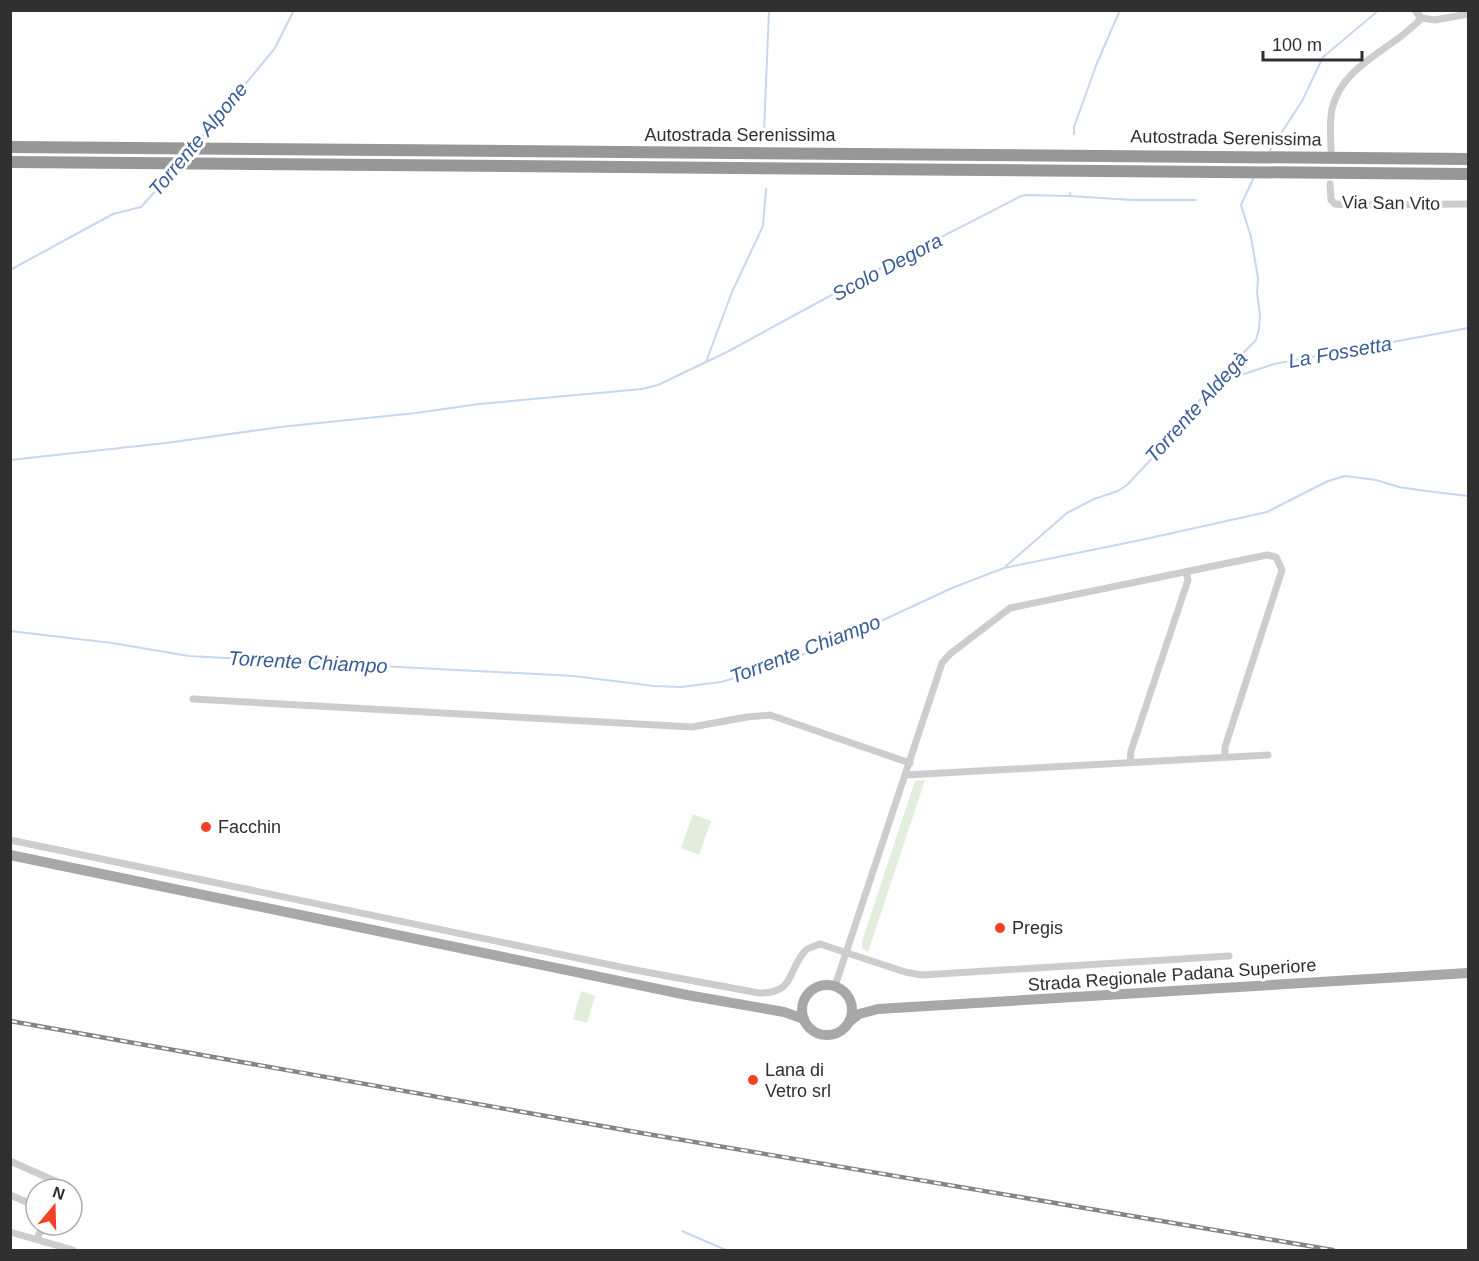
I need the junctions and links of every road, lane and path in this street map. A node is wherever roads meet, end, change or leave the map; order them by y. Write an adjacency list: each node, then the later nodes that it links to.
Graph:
1 (1415, 10): 2 (street); 4 (street)
2 (1468, 14)
3 (10, 147): 5 (highway, Autostrada Serenissima)
4 (1331, 151)
5 (1468, 159)
6 (10, 162): 7 (highway, Autostrada Serenissima)
7 (1468, 174)
8 (1330, 184): 9 (street, Via San Vito)
9 (1468, 204)
10 (1186, 572): 13 (street); 14 (street); 15 (street)
11 (193, 699): 15 (street)
12 (1268, 755): 13 (street)
13 (1225, 757): 14 (street)
14 (1130, 762): 16 (street)
15 (909, 763): 16 (street)
16 (906, 775): 19 (street)
17 (10, 840): 19 (street)
18 (10, 855): 25 (main road)
19 (847, 952): 20 (street); 22 (street)
20 (1229, 956)
21 (1468, 973): 26 (main road, Strada Regionale Padana Superiore)
22 (835, 986): 23 (main road); 24 (main road)
23 (849, 997): 26 (main road, Strada Regionale Padana Superiore); 28 (main road)
24 (803, 1003): 25 (main road); 27 (main road)
25 (764, 1009): 27 (main road)
26 (878, 1010): 28 (main road, Strada Regionale Padana Superiore)
27 (804, 1019): 28 (main road)
28 (850, 1021)
29 (10, 1161): 30 (street)
30 (46, 1177)
31 (10, 1194): 32 (street)
32 (24, 1200)
33 (10, 1232): 34 (street)
34 (37, 1239): 35 (street)
35 (73, 1251)

